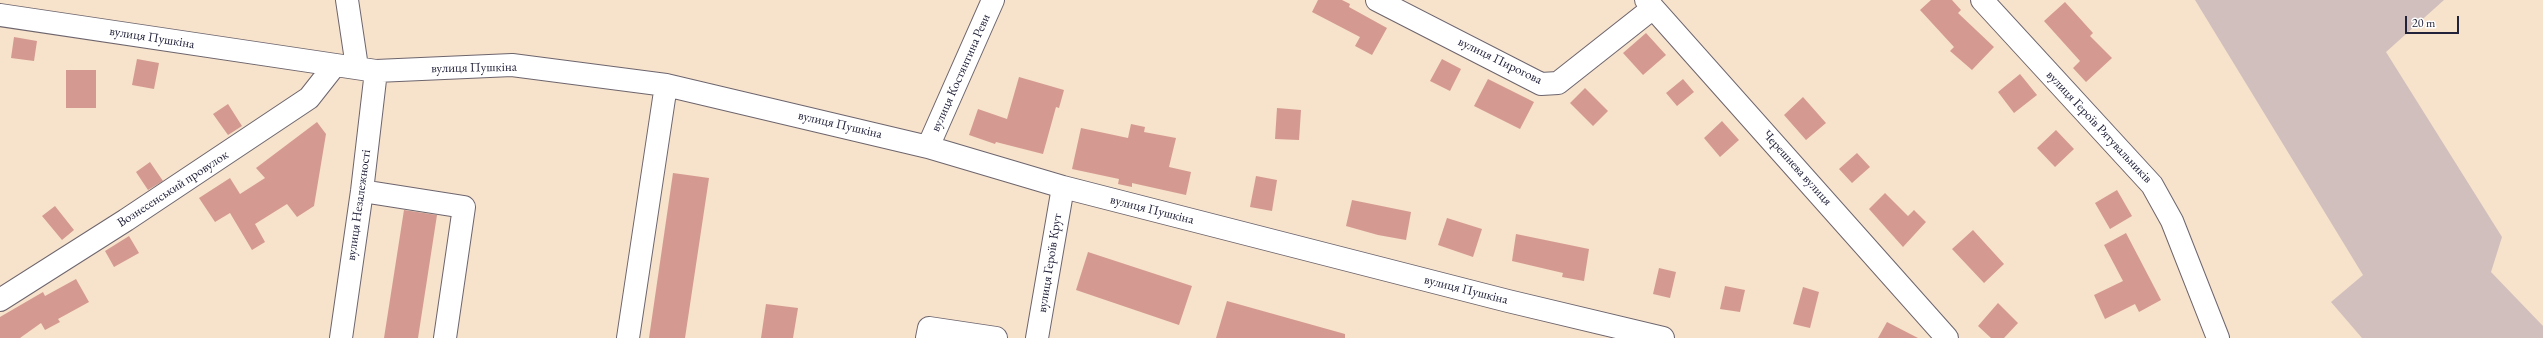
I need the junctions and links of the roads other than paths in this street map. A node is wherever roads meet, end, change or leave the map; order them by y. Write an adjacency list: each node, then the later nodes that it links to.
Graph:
1 (347, 0): 8 (street, вулиця Незалежності)
2 (993, 0): 10 (street, вулиця Костянтина Реви)
3 (1378, 0): 5 (street, вулиця Пирогова)
4 (1982, 0): 22 (street, вулиця Героїв Рятувальників)
5 (1649, 4): 21 (street, Черешнева вулиця)
6 (0, 15): 7 (street, вулиця Пушкіна)
7 (335, 65): 8 (street, вулиця Пушкіна); 13 (street, Вознесенський провулок)
8 (367, 69): 9 (street, вулиця Пушкіна); 12 (street, вулиця Незалежності)
9 (666, 85): 10 (street, вулиця Пушкіна); 16 (street)
10 (928, 147): 11 (street, вулиця Пушкіна)
11 (1062, 187): 19 (street, вулиця Героїв Крут); 20 (street, вулиця Пушкіна)
12 (362, 190): 14 (street, вулиця Незалежності); 15 (street)
13 (0, 300)
14 (341, 338)
15 (445, 338)
16 (628, 338)
17 (927, 338): 18 (street)
18 (996, 338)
19 (1037, 338)
20 (1663, 338)
21 (1947, 338)
22 (2218, 338)

